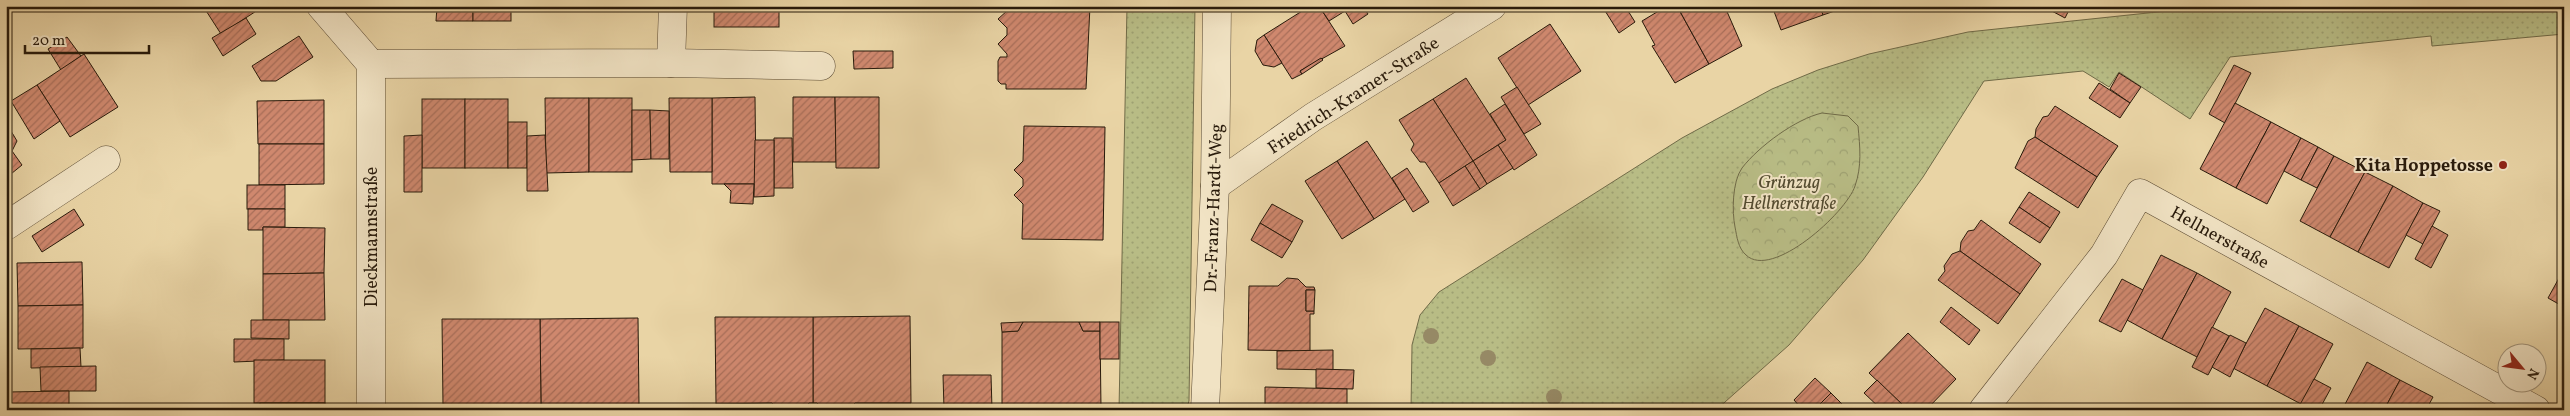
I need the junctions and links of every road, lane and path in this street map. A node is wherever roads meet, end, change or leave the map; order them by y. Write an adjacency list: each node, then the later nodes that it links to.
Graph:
1 (321, 6): 6 (street)
2 (673, 6): 5 (street)
3 (1217, 6): 9 (street, Dr.-Franz-Hardt-Weg)
4 (1492, 6): 9 (street, Friedrich-Kramer-Straße)
5 (671, 63): 6 (street); 7 (street)
6 (371, 64): 11 (street, Dieckmannstraße)
7 (821, 66)
8 (106, 160): 10 (street)
9 (1215, 186): 12 (street, Dr.-Franz-Hardt-Weg)
10 (6, 226)
11 (372, 410)
12 (1205, 410)
13 (1983, 410): 14 (street, Hellnerstraße)
14 (2536, 410)

